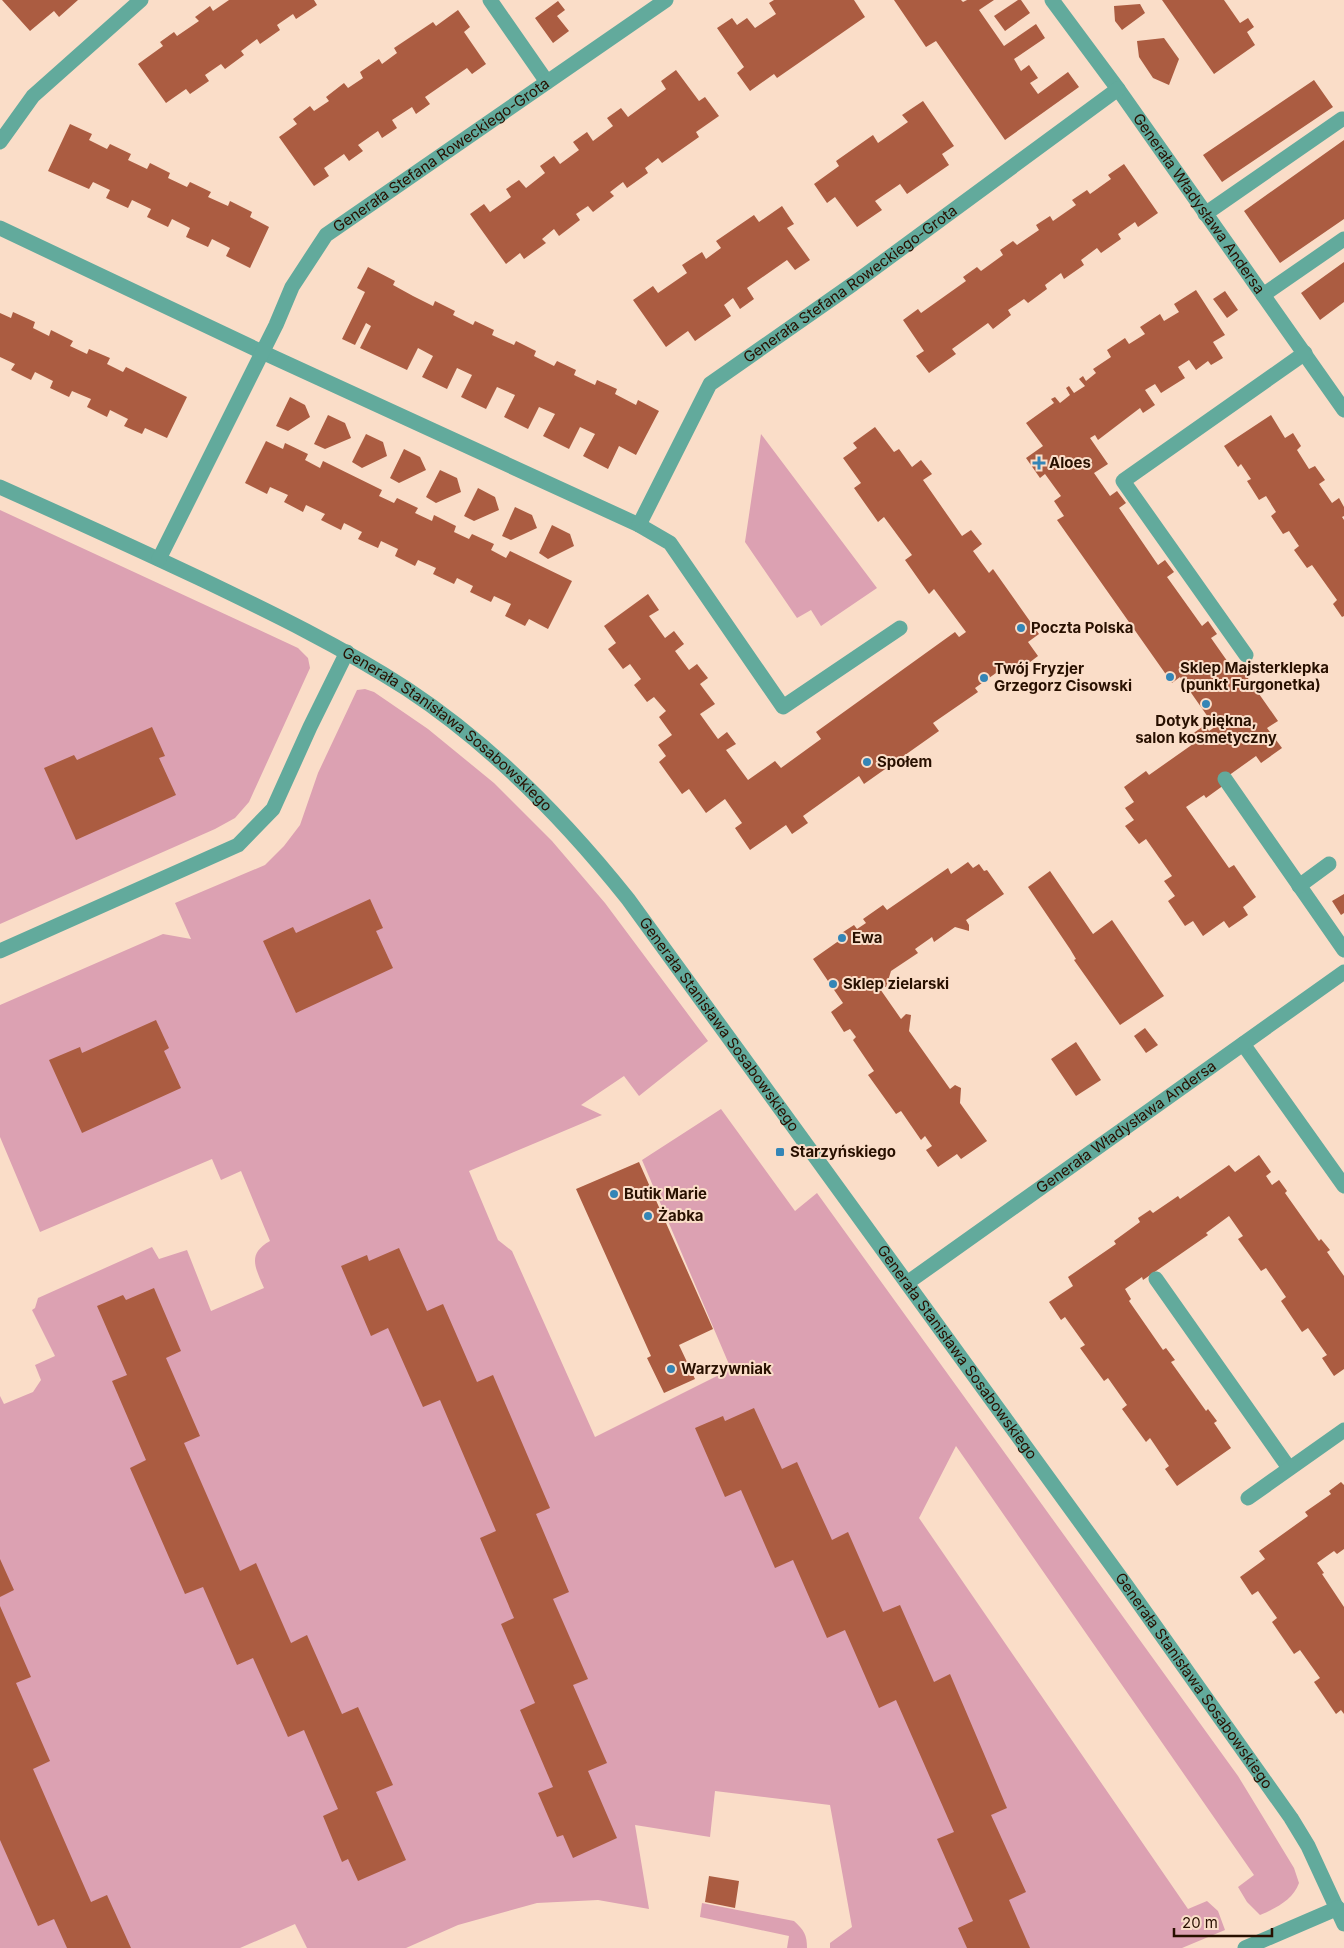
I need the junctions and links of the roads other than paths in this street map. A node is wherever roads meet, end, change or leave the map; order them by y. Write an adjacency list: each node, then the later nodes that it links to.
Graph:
1 (141, 0): 8 (street)
2 (490, 0): 5 (street)
3 (666, 0): 5 (street, Generała Stefana Roweckiego-Grota)
4 (1052, 0): 6 (street, Generała Władysława Andersa)
5 (546, 82): 13 (street, Generała Stefana Roweckiego-Grota)
6 (1118, 89): 9 (street, Generała Władysława Andersa); 17 (street, Generała Stefana Roweckiego-Grota)
7 (1342, 119): 9 (street)
8 (0, 142)
9 (1206, 214): 12 (street, Generała Władysława Andersa)
10 (0, 228): 13 (street)
11 (1344, 239): 12 (street)
12 (1263, 295): 14 (street, Generała Władysława Andersa)
13 (262, 352): 17 (street); 18 (street, Generała Stefana Roweckiego-Grota)
14 (1305, 353): 15 (street, Generała Władysława Andersa); 21 (street)
15 (1344, 410)
16 (0, 486): 18 (street, Generała Stanisława Sosabowskiego)
17 (639, 525): 19 (street)
18 (159, 559): 20 (street, Generała Stanisława Sosabowskiego)
19 (900, 628)
20 (347, 652): 26 (street); 31 (street, Generała Stanisława Sosabowskiego)
21 (1246, 655)
22 (1225, 778): 24 (street)
23 (1329, 864): 24 (street)
24 (1299, 886): 25 (street)
25 (1344, 950)
26 (0, 951)
27 (1344, 972): 28 (street, Generała Władysława Andersa)
28 (1243, 1044): 29 (street); 31 (street, Generała Władysława Andersa)
29 (1344, 1186)
30 (1156, 1279): 33 (street)
31 (907, 1283): 35 (street, Generała Stanisława Sosabowskiego)
32 (1344, 1430): 33 (street)
33 (1289, 1468): 34 (street)
34 (1248, 1498)
35 (1338, 1908): 36 (street, Generała Stanisława Sosabowskiego); 37 (street)
36 (1344, 1924)
37 (1245, 1948)

